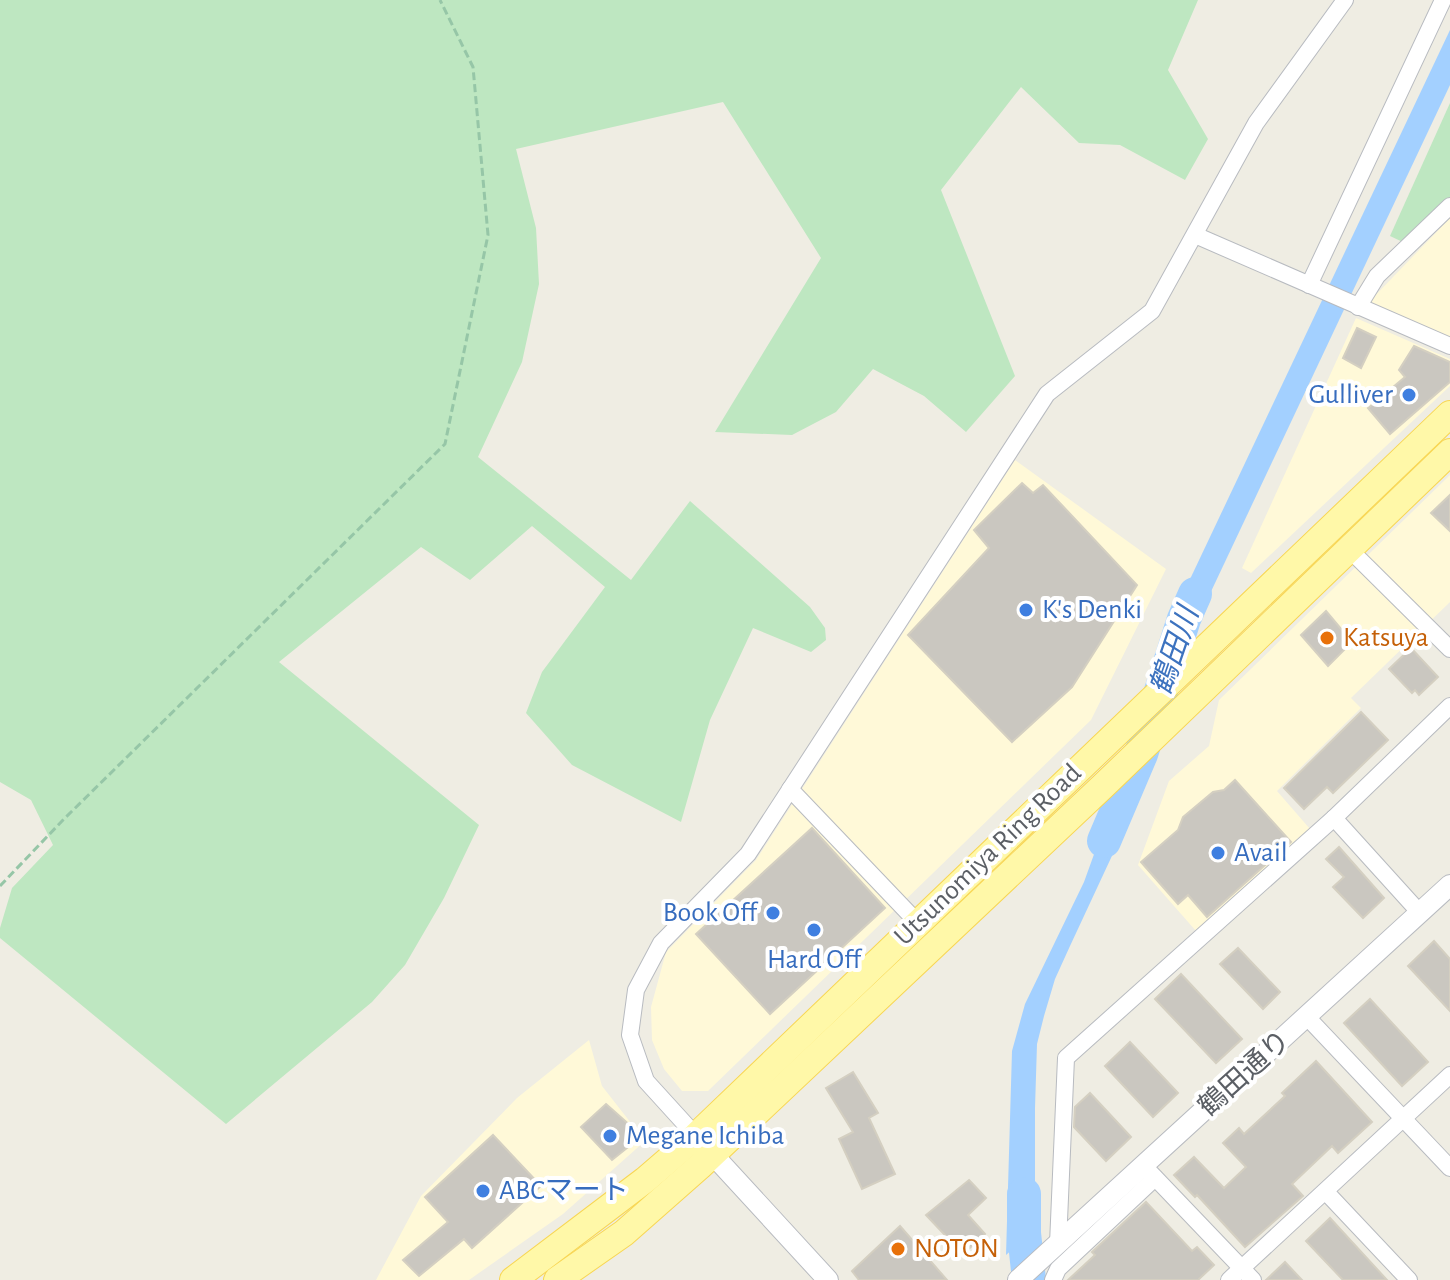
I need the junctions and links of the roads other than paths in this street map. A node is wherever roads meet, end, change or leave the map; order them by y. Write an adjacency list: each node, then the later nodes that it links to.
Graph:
1 (1345, 0): 4 (street)
2 (1443, 0): 5 (street)
3 (1450, 206): 6 (street)
4 (1195, 235): 5 (street); 13 (street)
5 (1309, 285): 6 (street)
6 (1358, 307): 7 (street)
7 (1450, 346)
8 (1450, 414): 17 (main road, Utsunomiya Ring Road)
9 (1450, 452): 10 (main road, Utsunomiya Ring Road)
10 (1350, 550): 11 (street); 21 (main road, Utsunomiya Ring Road)
11 (1450, 649)
12 (1450, 706): 14 (street)
13 (790, 789): 17 (street); 21 (street)
14 (1334, 818): 16 (street); 25 (street)
15 (1450, 885): 16 (street, 鶴田通り)
16 (1420, 913): 18 (street, 鶴田通り)
17 (917, 922): 21 (main road, Utsunomiya Ring Road)
18 (1307, 1017): 20 (street); 23 (street, 鶴田通り)
19 (1450, 1075): 20 (street)
20 (1404, 1120): 22 (street); 24 (street)
21 (704, 1145): 27 (main road, Utsunomiya Ring Road); 28 (main road, Utsunomiya Ring Road); 29 (street)
22 (1450, 1168)
23 (1150, 1172): 25 (street, 鶴田通り); 26 (street); 31 (street)
24 (1326, 1192): 26 (street); 32 (street)
25 (1058, 1244): 30 (street, 鶴田通り)
26 (1242, 1276)
27 (513, 1280)
28 (557, 1280)
29 (828, 1280)
30 (1018, 1280)
31 (1053, 1280)
32 (1409, 1280)

